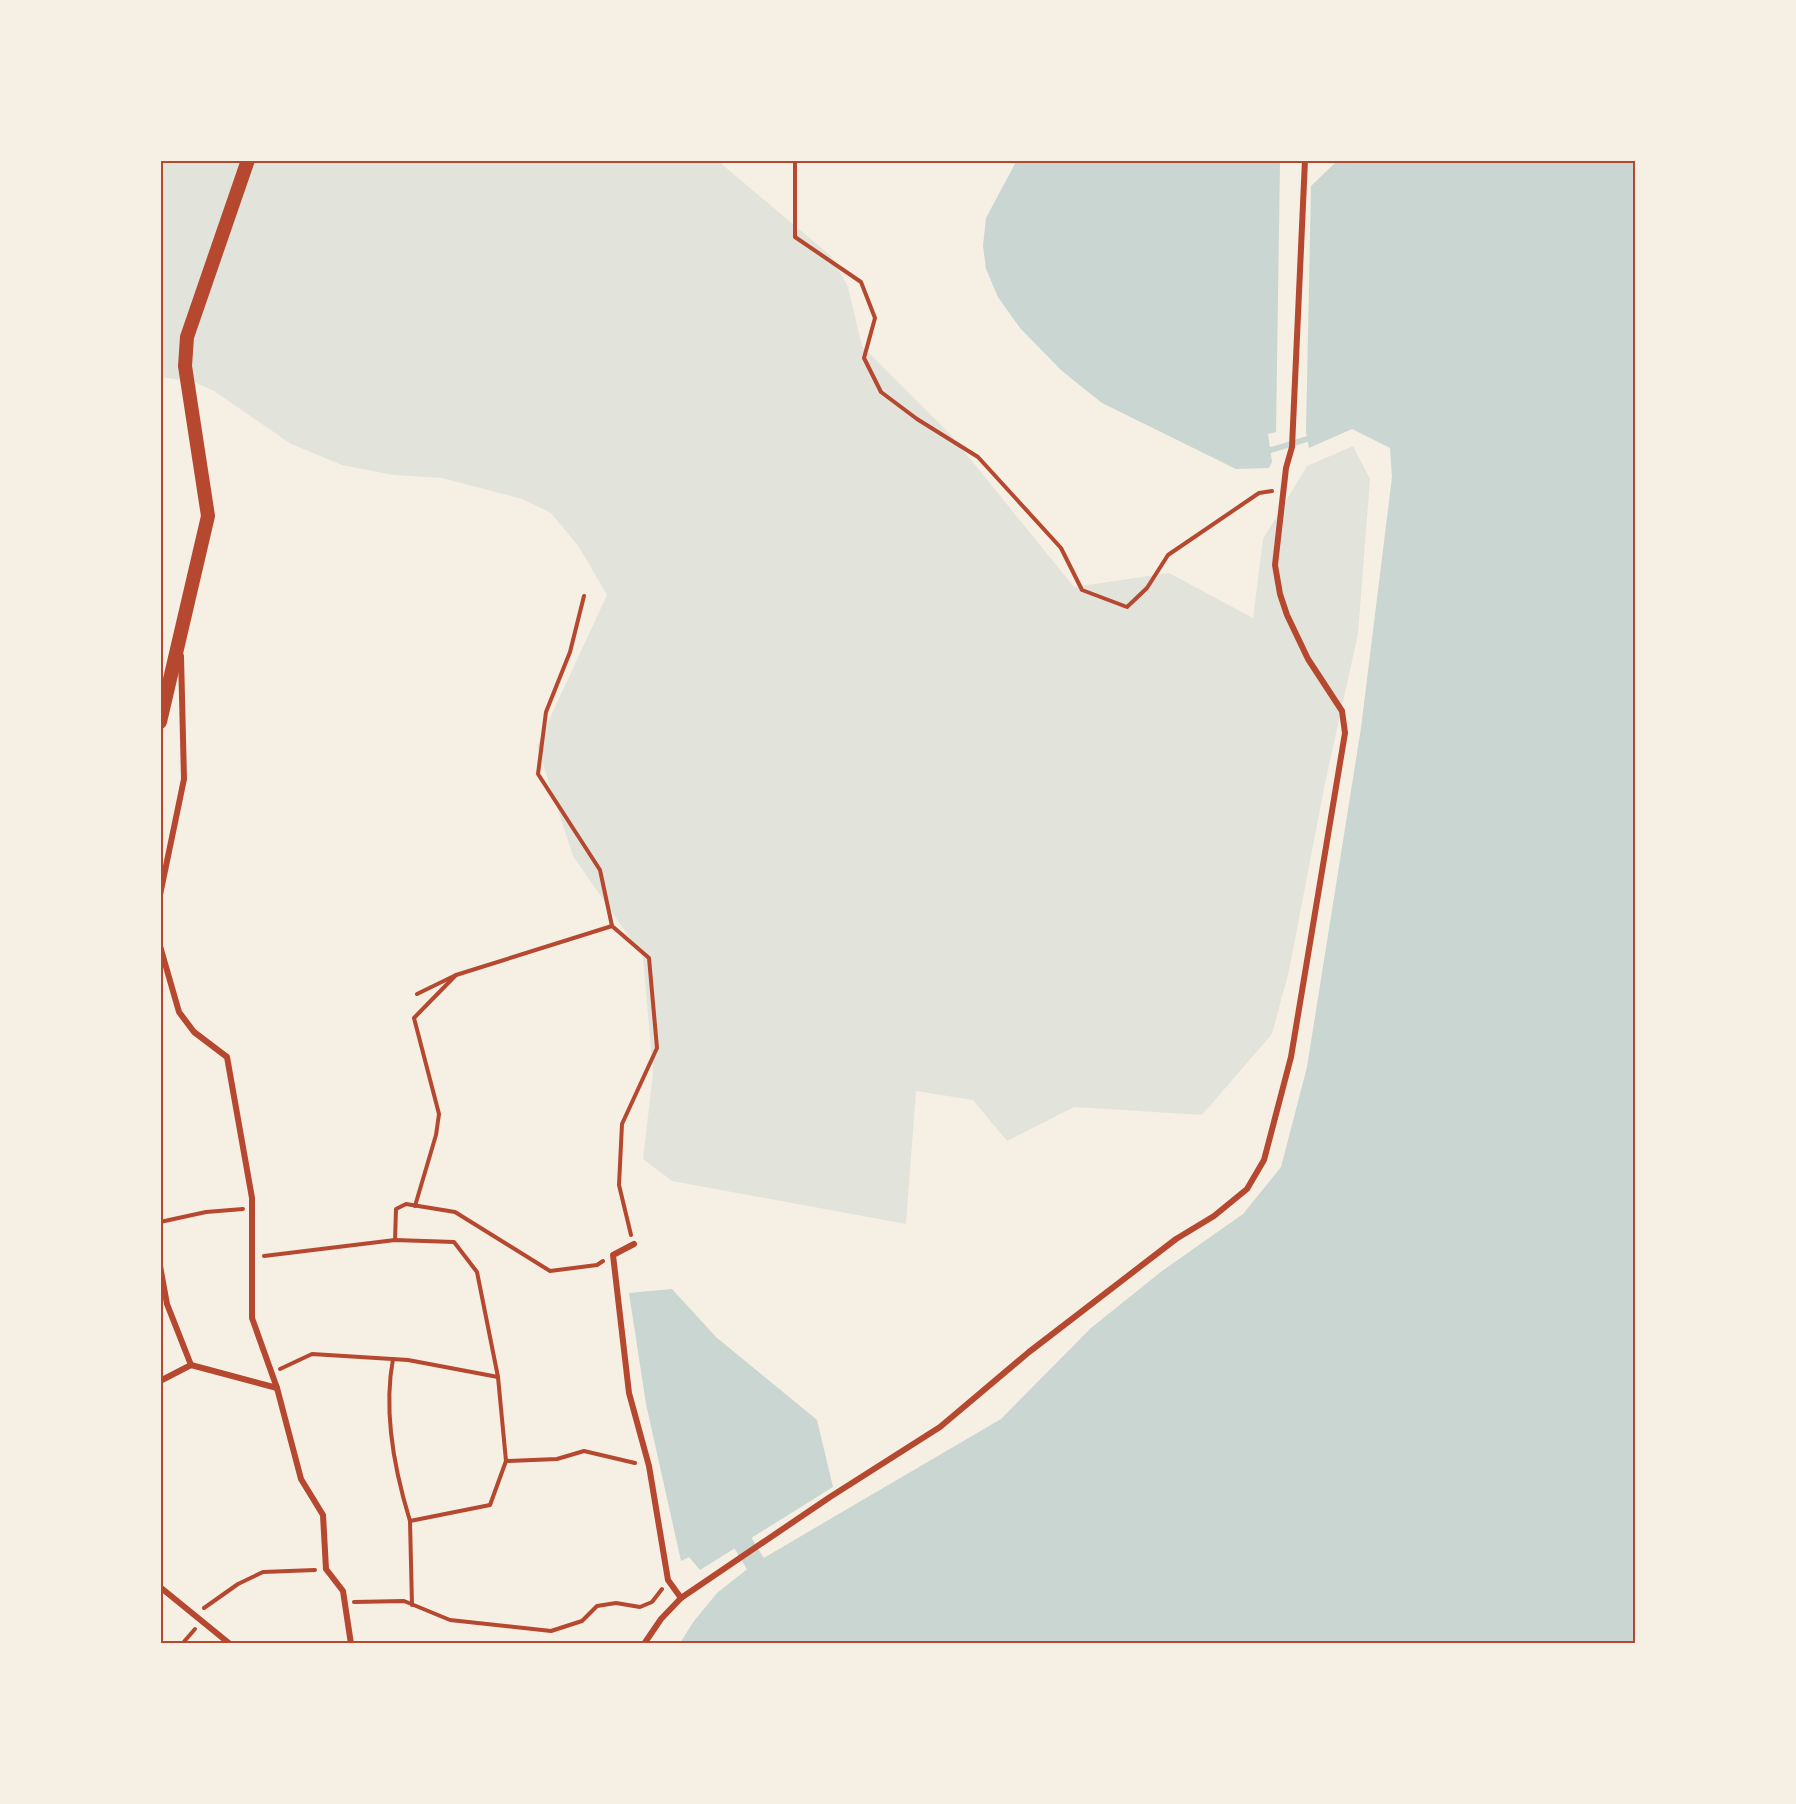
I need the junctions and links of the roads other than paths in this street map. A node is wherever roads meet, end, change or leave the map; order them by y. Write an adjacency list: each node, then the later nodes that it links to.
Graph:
1 (248, 160): 3 (main road)
2 (1305, 160): 13 (street)
3 (180, 640): 4 (main road); 5 (street)
4 (160, 722)
5 (160, 895)
6 (160, 946): 11 (street)
7 (634, 1244): 13 (street)
8 (160, 1266): 9 (street)
9 (191, 1365): 10 (street); 11 (street)
10 (160, 1381)
11 (277, 1388): 15 (street)
12 (160, 1587): 14 (street)
13 (681, 1598): 16 (street)
14 (230, 1644)
15 (351, 1644)
16 (644, 1644)

